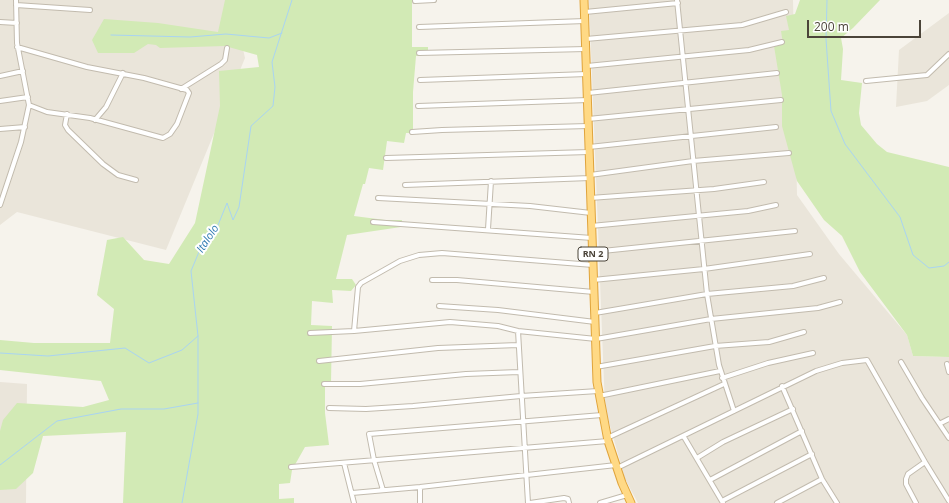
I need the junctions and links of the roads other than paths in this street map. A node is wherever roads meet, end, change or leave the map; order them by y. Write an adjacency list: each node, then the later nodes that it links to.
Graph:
1 (16, 0): 7 (street)
2 (434, 0): 5 (street)
3 (584, 0): 9 (highway, RN 2)
4 (683, 0): 6 (street)
5 (415, 1)
6 (677, 1): 9 (street); 17 (street)
7 (16, 5): 8 (street); 11 (street)
8 (90, 10)
9 (585, 12): 13 (highway, RN 2)
10 (786, 12): 17 (street)
11 (17, 16): 12 (street); 15 (street)
12 (8, 21): 14 (street); 15 (street)
13 (585, 21): 16 (street); 18 (highway, RN 2)
14 (0, 22)
15 (17, 23): 20 (street)
16 (419, 27)
17 (681, 29): 18 (street); 25 (street)
18 (586, 39): 22 (highway, RN 2)
19 (782, 42): 25 (street)
20 (17, 47): 27 (street); 28 (street)
21 (227, 48): 35 (street)
22 (586, 49): 23 (street); 26 (highway, RN 2)
23 (419, 53)
24 (949, 54): 33 (street)
25 (683, 56): 26 (street); 34 (street)
26 (587, 66): 30 (highway, RN 2)
27 (23, 71): 31 (street); 36 (street)
28 (123, 73): 35 (street); 44 (street)
29 (778, 73): 34 (street)
30 (587, 74): 32 (street); 37 (highway, RN 2)
31 (0, 76)
32 (420, 80)
33 (866, 81)
34 (685, 82): 37 (street); 42 (street)
35 (181, 89): 44 (street)
36 (28, 97): 39 (street); 40 (street)
37 (588, 97): 41 (street); 45 (highway, RN 2)
38 (781, 100): 42 (street)
39 (0, 101)
40 (29, 105): 43 (street); 46 (street)
41 (418, 106)
42 (688, 109): 45 (street); 50 (street)
43 (67, 114): 44 (street); 56 (street)
44 (95, 120)
45 (588, 122): 49 (street); 51 (highway, RN 2)
46 (25, 127): 48 (street); 64 (street)
47 (776, 127): 50 (street)
48 (0, 129)
49 (412, 132)
50 (691, 136): 51 (street); 54 (street)
51 (589, 149): 53 (street); 55 (highway, RN 2)
52 (789, 152): 54 (street)
53 (386, 158)
54 (693, 161): 55 (street); 60 (street)
55 (590, 176): 57 (street); 62 (highway, RN 2)
56 (136, 180)
57 (491, 181): 59 (street); 63 (street)
58 (764, 182): 60 (street)
59 (405, 185)
60 (696, 190): 62 (street); 67 (street)
61 (378, 198): 63 (street)
62 (590, 198): 66 (highway, RN 2)
63 (490, 203): 66 (street); 70 (street)
64 (0, 205)
65 (776, 206): 67 (street)
66 (591, 213): 69 (highway, RN 2)
67 (698, 215): 69 (street); 73 (street)
68 (373, 222): 70 (street)
69 (591, 226): 72 (highway, RN 2)
70 (488, 229): 72 (street)
71 (795, 231): 73 (street)
72 (592, 238): 74 (highway, RN 2)
73 (701, 241): 74 (street); 77 (street)
74 (593, 252): 76 (highway, RN 2)
75 (810, 254): 77 (street)
76 (593, 265): 80 (highway, RN 2); 88 (street)
77 (704, 269): 80 (street); 82 (street)
78 (824, 278): 82 (street)
79 (432, 280): 81 (street)
80 (593, 280): 81 (highway, RN 2)
81 (594, 292): 85 (highway, RN 2)
82 (706, 294): 85 (street); 86 (street)
83 (840, 302): 86 (street)
84 (439, 306): 87 (street)
85 (595, 313): 87 (highway, RN 2)
86 (711, 320): 92 (street); 94 (street)
87 (595, 322): 92 (highway, RN 2)
88 (354, 331): 89 (street); 91 (street)
89 (518, 331): 92 (street); 93 (street)
90 (804, 332): 94 (street)
91 (310, 333)
92 (596, 339): 99 (highway, RN 2)
93 (518, 345): 96 (street); 101 (street)
94 (714, 346): 99 (street); 100 (street)
95 (813, 353): 103 (street)
96 (319, 361)
97 (901, 362): 115 (street)
98 (947, 364): 102 (street)
99 (596, 367): 107 (highway, RN 2)
100 (720, 371): 103 (street); 107 (street)
101 (519, 372): 104 (street); 108 (street)
102 (949, 372)
103 (722, 378): 105 (street)
104 (324, 384)
105 (724, 384): 111 (street); 119 (street)
106 (782, 386): 110 (street); 111 (street); 124 (street)
107 (599, 394): 108 (street); 112 (highway, RN 2)
108 (521, 396): 109 (street); 114 (street)
109 (329, 408)
110 (793, 409): 116 (street); 122 (street)
111 (734, 411): 117 (street)
112 (602, 416): 114 (street); 119 (highway, RN 2)
113 (949, 419): 115 (street)
114 (523, 422): 120 (street); 123 (street)
115 (941, 424): 118 (street)
116 (802, 431): 121 (street); 130 (street)
117 (684, 437): 122 (street); 127 (street)
118 (949, 438)
119 (608, 440): 120 (street); 127 (highway, RN 2)
120 (524, 449): 123 (street); 128 (street)
121 (812, 454): 129 (street); 136 (street)
122 (696, 458): 130 (street)
123 (374, 460): 125 (street); 132 (street)
124 (925, 462): 135 (street); 145 (street)
125 (344, 463): 126 (street); 133 (street)
126 (291, 467)
127 (616, 467): 128 (street); 134 (highway, RN 2)
128 (526, 476): 131 (street); 139 (street)
129 (822, 479): 143 (street); 144 (street)
130 (710, 480): 136 (street)
131 (420, 487): 132 (street); 138 (street)
132 (384, 490): 133 (street)
133 (352, 493): 137 (street)
134 (627, 495): 141 (street); 142 (highway, RN 2)
135 (949, 501)
136 (722, 502)
137 (354, 503)
138 (420, 503)
139 (529, 503): 140 (street)
140 (569, 503)
141 (600, 503)
142 (631, 503)
143 (777, 503)
144 (837, 503)
145 (916, 503)

